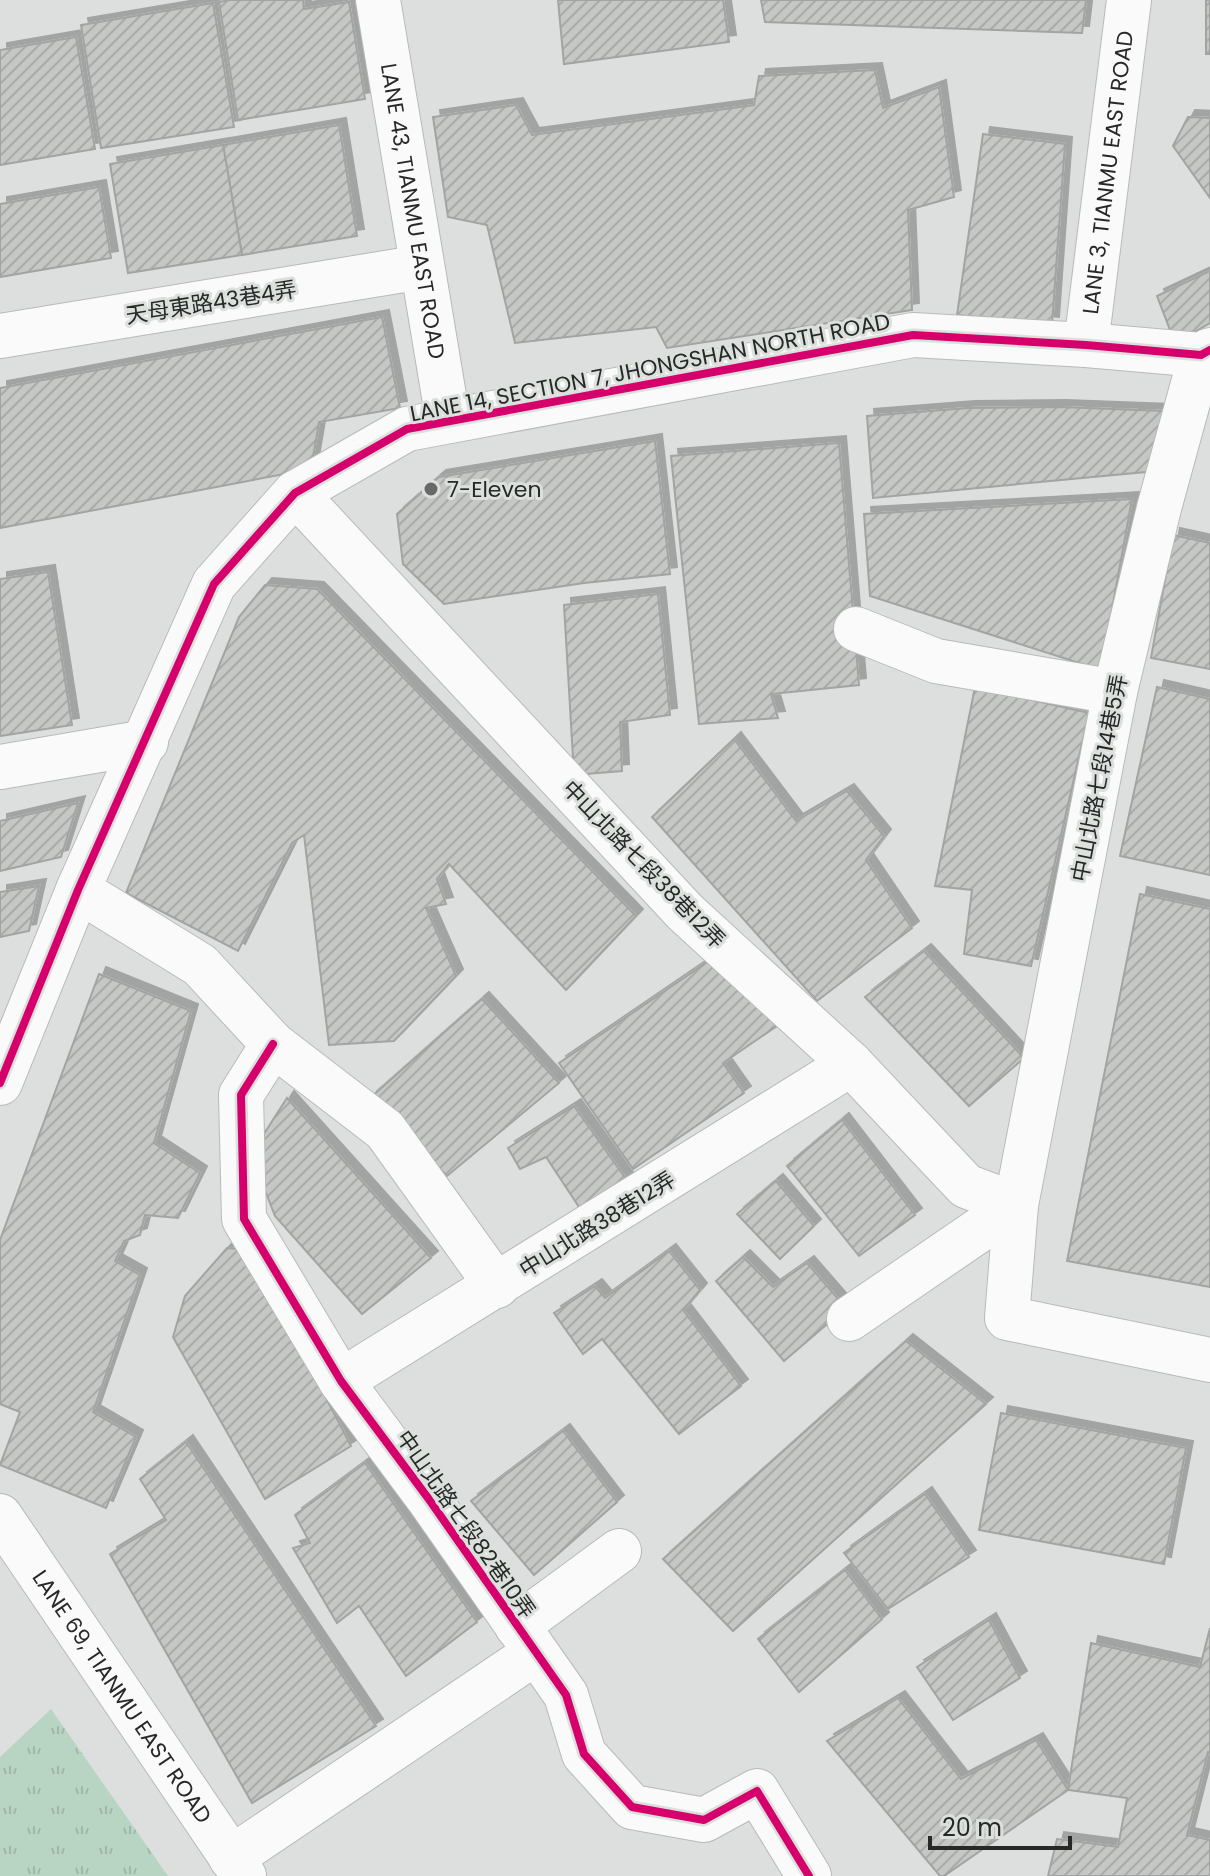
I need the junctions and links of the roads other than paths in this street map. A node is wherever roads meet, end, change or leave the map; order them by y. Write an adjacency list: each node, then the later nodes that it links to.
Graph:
1 (378, 0): 3 (street, LANE 43, TIANMU EAST ROAD)
2 (1129, 0): 5 (street, LANE 3, TIANMU EAST ROAD)
3 (422, 267): 4 (street, 天母東路43巷4弄); 7 (street, LANE 43, TIANMU EAST ROAD)
4 (0, 336)
5 (1086, 345): 6 (street, LANE 14, SECTION 7, JHONGSHAN NORTH ROAD); 7 (street, LANE 14, SECTION 7, JHONGSHAN NORTH ROAD)
6 (1206, 353): 10 (street, 中山北路七段14巷5弄)
7 (448, 420): 8 (street, LANE 14, SECTION 7, JHONGSHAN NORTH ROAD)
8 (295, 493): 11 (street, LANE 14, SECTION 7, JHONGSHAN NORTH ROAD); 15 (street, 中山北路七段38巷12弄)
9 (856, 629): 10 (street)
10 (1115, 692): 17 (street, 中山北路七段14巷5弄)
11 (146, 742): 12 (street); 13 (street, LANE 14, SECTION 7, JHONGSHAN NORTH ROAD)
12 (0, 767)
13 (78, 890): 14 (street); 16 (street, LANE 14, SECTION 7, JHONGSHAN NORTH ROAD)
14 (273, 1044): 18 (street); 21 (street, 中山北路七段82巷10弄)
15 (851, 1064): 17 (street, 中山北路七段38巷12弄); 18 (street, 中山北路38巷12弄)
16 (0, 1083)
17 (1016, 1205): 19 (street); 20 (street, 中山北路七段14巷5弄)
18 (497, 1286): 21 (street, 中山北路38巷12弄)
19 (849, 1319)
20 (1210, 1360)
21 (341, 1381): 24 (street, 中山北路七段82巷10弄)
22 (0, 1516): 25 (street, LANE 69, TIANMU EAST ROAD)
23 (619, 1551): 24 (street)
24 (526, 1640): 25 (street); 26 (street, 中山北路七段82巷10弄)
25 (237, 1867)
26 (809, 1876)

